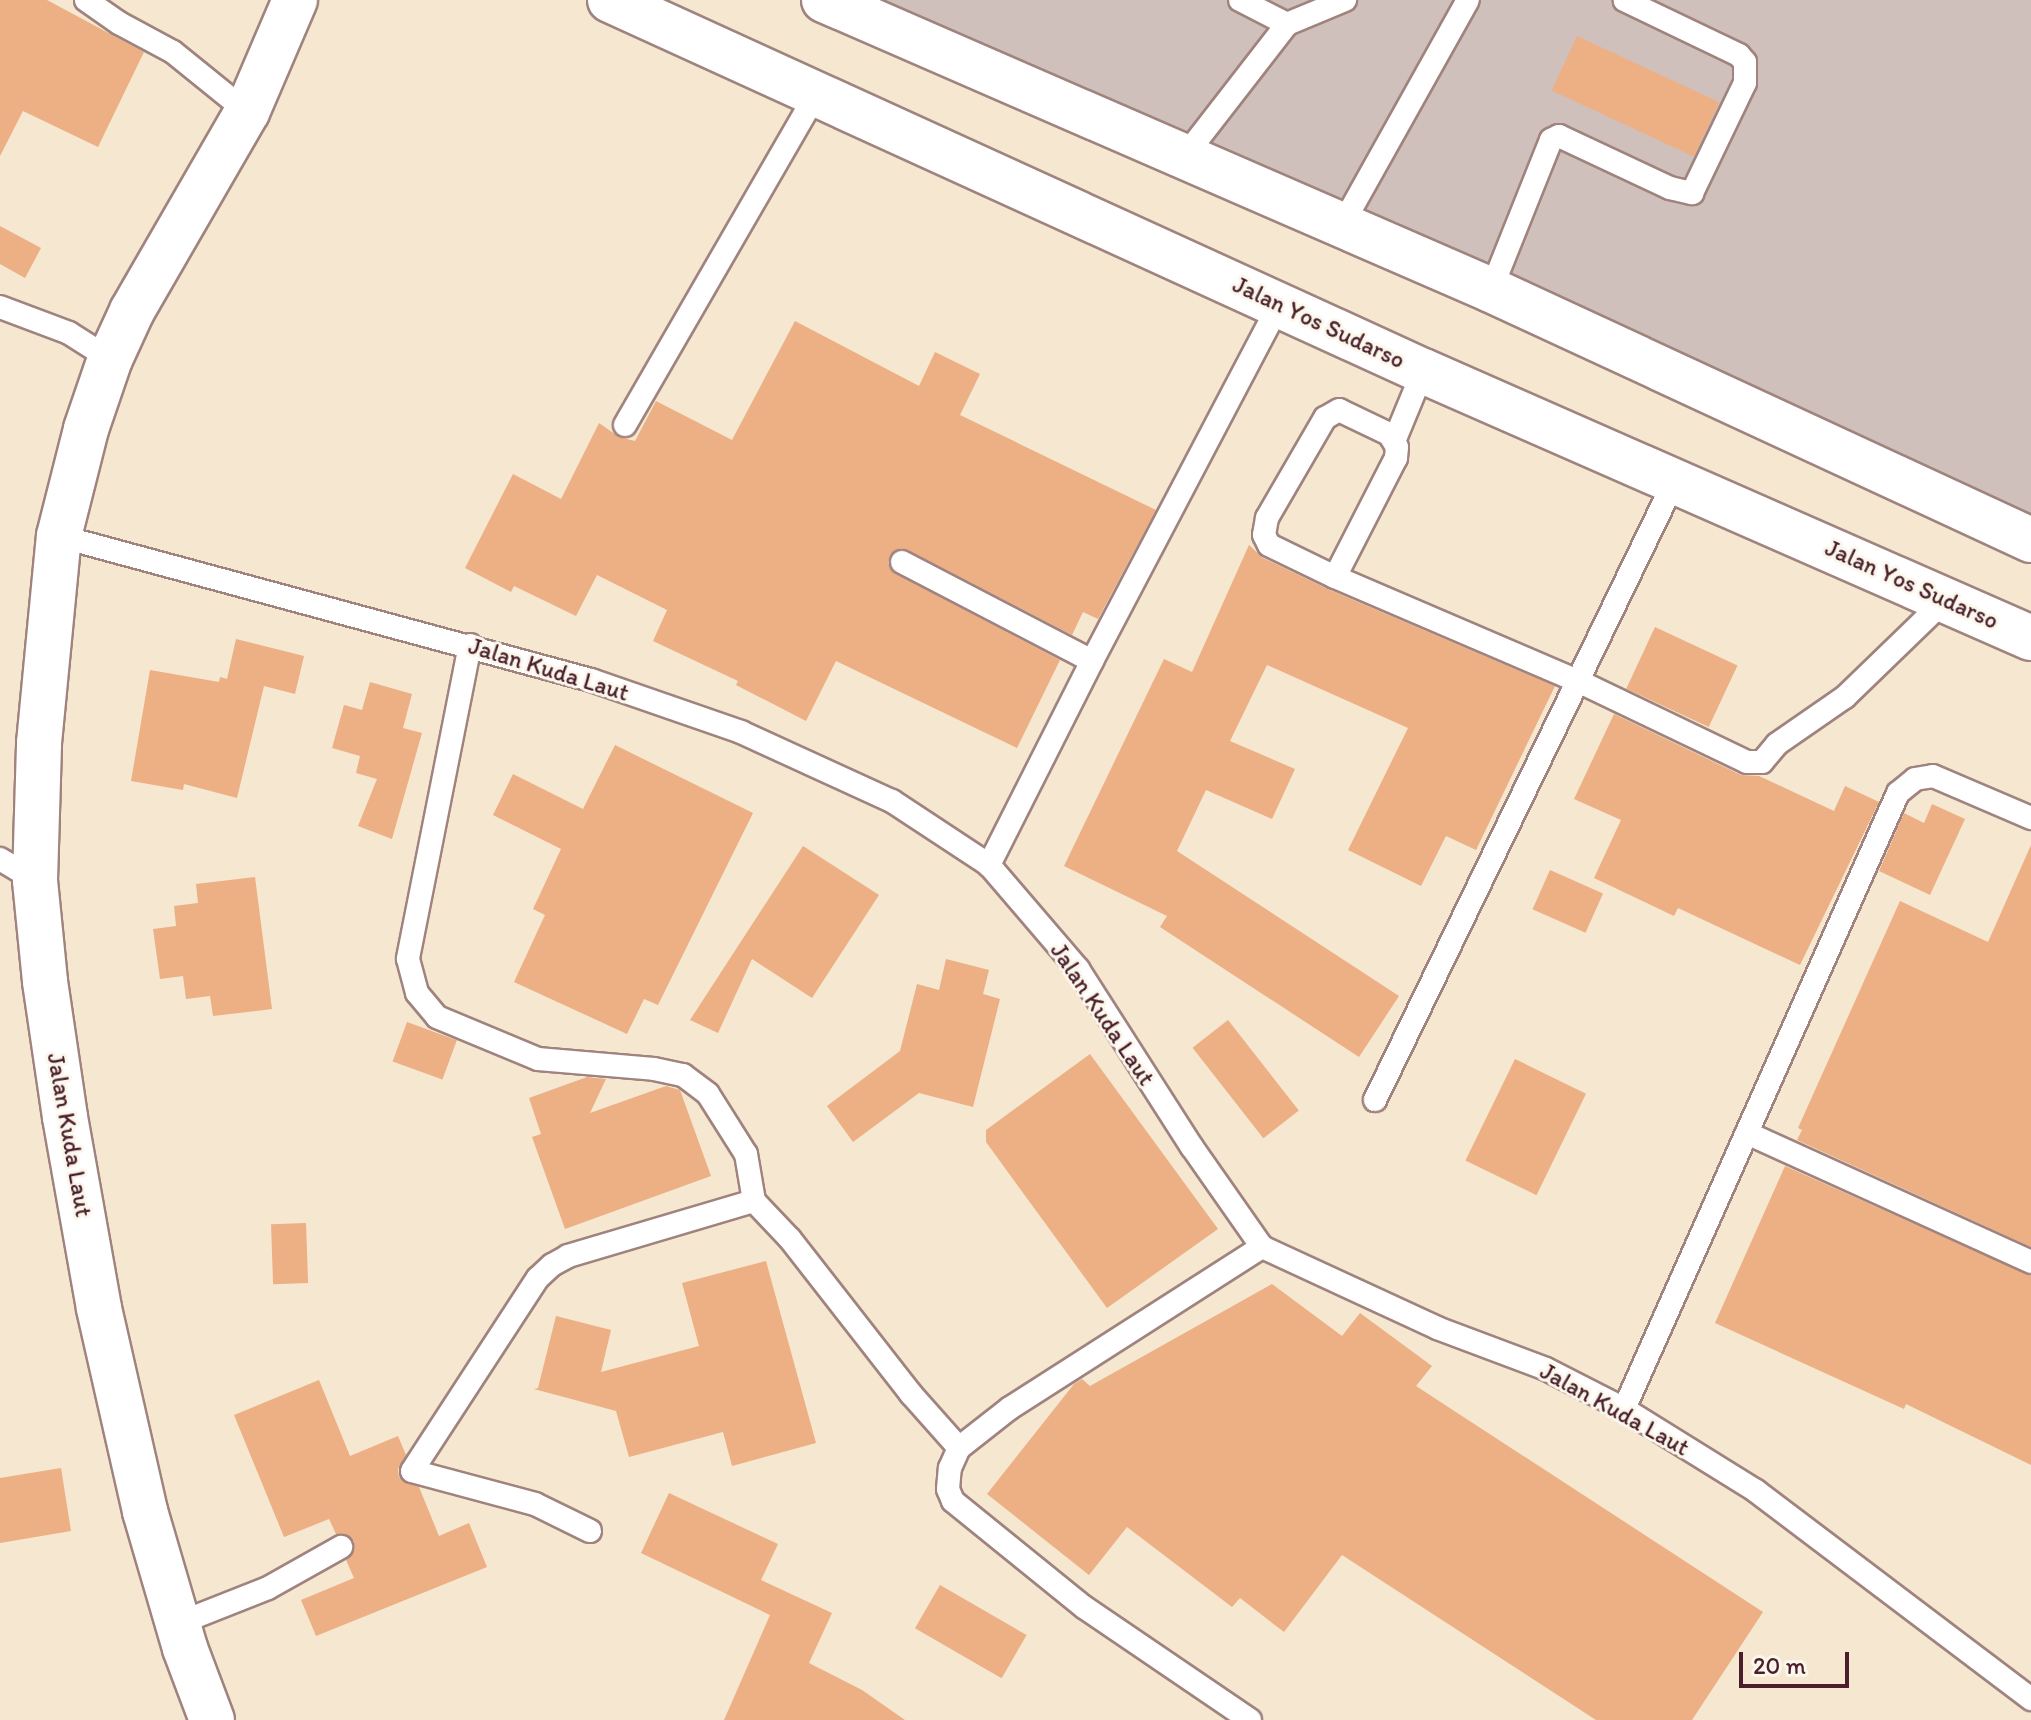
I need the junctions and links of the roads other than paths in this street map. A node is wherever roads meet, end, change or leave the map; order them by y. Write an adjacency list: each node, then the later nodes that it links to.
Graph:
1 (86, 0): 12 (lane)
2 (295, 0): 12 (main road, Jalan Kuda Laut)
3 (610, 0): 11 (main road, Jalan Yos Sudarso)
4 (824, 0): 9 (main road)
5 (1240, 0): 10 (lane)
6 (1345, 0): 10 (lane)
7 (1468, 0): 14 (lane)
8 (1624, 0): 15 (lane)
9 (883, 12): 13 (main road)
10 (1287, 24): 13 (lane)
11 (817, 92): 16 (main road, Jalan Yos Sudarso); 20 (lane)
12 (247, 112): 18 (main road, Jalan Kuda Laut)
13 (1184, 157): 14 (main road)
14 (1341, 227): 15 (main road)
15 (1491, 290): 24 (main road)
16 (1280, 303): 19 (main road, Jalan Yos Sudarso); 30 (lane)
17 (0, 307): 18 (lane)
18 (110, 359): 23 (main road, Jalan Kuda Laut)
19 (1423, 371): 21 (lane); 22 (main road, Jalan Yos Sudarso)
20 (625, 425)
21 (1395, 439): 26 (lane); 26 (lane)
22 (1675, 480): 27 (main road, Jalan Yos Sudarso); 31 (lane)
23 (59, 536): 29 (lane, Jalan Kuda Laut); 34 (main road, Jalan Kuda Laut)
24 (2031, 540)
25 (902, 562): 30 (lane)
26 (1335, 577): 31 (lane)
27 (1947, 598): 28 (main road, Jalan Yos Sudarso); 31 (lane)
28 (2031, 638)
29 (470, 645): 33 (lane, Jalan Kuda Laut); 37 (lane)
30 (1092, 661): 33 (lane)
31 (1578, 681): 35 (lane)
32 (2031, 818): 36 (lane)
33 (989, 865): 38 (lane, Jalan Kuda Laut)
34 (18, 869): 44 (main road, Jalan Kuda Laut)
35 (1375, 1100)
36 (1747, 1133): 39 (lane); 40 (lane)
37 (754, 1201): 41 (lane); 42 (lane)
38 (1262, 1247): 40 (lane, Jalan Kuda Laut); 41 (lane)
39 (2031, 1262)
40 (1624, 1409): 45 (lane, Jalan Kuda Laut)
41 (959, 1448): 47 (lane)
42 (590, 1531)
43 (341, 1547): 44 (lane)
44 (177, 1624): 46 (main road, Jalan Kuda Laut)
45 (2031, 1699)
46 (212, 1720)
47 (1250, 1720)

